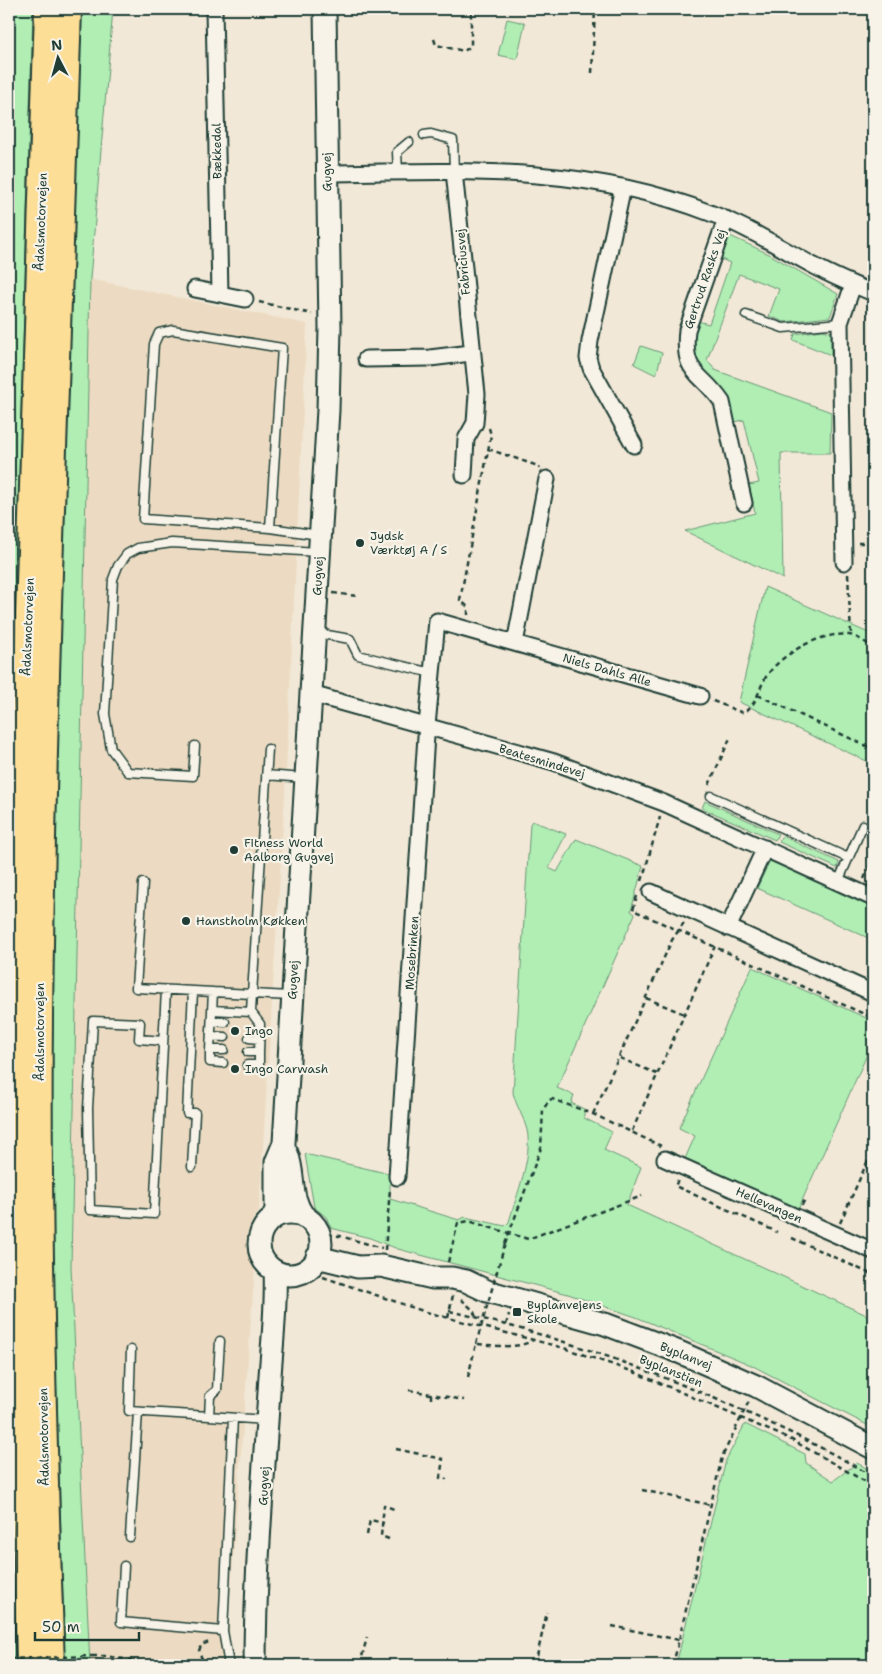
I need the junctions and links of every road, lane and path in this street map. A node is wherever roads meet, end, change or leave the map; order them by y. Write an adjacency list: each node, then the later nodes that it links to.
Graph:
1 (48, 9): 159 (highway, Ådalsmotorvejen)
2 (68, 9): 160 (highway, Ådalsmotorvejen)
3 (214, 9): 19 (street, Bækkedal)
4 (325, 9): 13 (street, Gugvej)
5 (472, 9): 7 (path)
6 (595, 9): 8 (path)
7 (434, 39)
8 (592, 73)
9 (424, 135): 11 (lane)
10 (409, 142): 12 (lane)
11 (454, 171): 12 (street, Gertrud Rasks Vej); 14 (street, Gertrud Rasks Vej); 24 (street, Fabriciusvej)
12 (398, 172): 13 (street, Gertrud Rasks Vej)
13 (328, 173): 21 (street, Gugvej)
14 (623, 187): 15 (street, Gertrud Rasks Vej); 27 (street)
15 (726, 219): 16 (street, Gertrud Rasks Vej); 31 (street, Gertrud Rasks Vej)
16 (853, 285): 18 (street, Gertrud Rasks Vej); 23 (street)
17 (195, 289): 19 (street)
18 (873, 293)
19 (220, 294): 20 (street)
20 (245, 299): 21 (path)
21 (330, 315): 33 (street, Gugvej)
22 (746, 315): 23 (lane)
23 (840, 323): 34 (street)
24 (471, 353): 25 (street); 26 (street, Fabriciusvej)
25 (366, 360)
26 (476, 414): 28 (path); 29 (street, Fabriciusvej)
27 (634, 446)
28 (488, 449): 30 (path); 37 (path)
29 (464, 475)
30 (547, 479): 40 (street)
31 (744, 504)
32 (270, 528): 32 (lane); 33 (lane)
33 (320, 544): 35 (street, Gugvej); 48 (lane)
34 (844, 562): 39 (path)
35 (317, 590): 36 (path); 38 (street, Gugvej)
36 (357, 596)
37 (465, 629): 40 (street, Niels Dahls Alle); 42 (street, Niels Dahls Alle)
38 (315, 633): 42 (lane); 43 (street, Gugvej)
39 (851, 635): 41 (path); 44 (path)
40 (515, 643): 45 (street, Niels Dahls Alle)
41 (873, 647)
42 (432, 673): 46 (street, Niels Dahls Alle)
43 (311, 694): 46 (street, Beatesmindevej); 52 (street, Gugvej)
44 (758, 695): 45 (path); 50 (path)
45 (700, 696)
46 (426, 728): 55 (street, Beatesmindevej); 104 (street, Mosebrinken)
47 (731, 736): 53 (path)
48 (195, 746)
49 (268, 749): 51 (lane)
50 (873, 749)
51 (266, 775): 52 (lane); 71 (lane)
52 (306, 778): 72 (street, Gugvej)
53 (711, 796): 56 (lane)
54 (863, 825): 56 (lane)
55 (765, 848): 58 (street, Beatesmindevej); 64 (street)
56 (848, 858): 58 (lane)
57 (873, 858): 60 (path)
58 (838, 882): 60 (street, Beatesmindevej)
59 (143, 883): 67 (lane)
60 (858, 891): 62 (street, Beatesmindevej)
61 (651, 892): 63 (street)
62 (873, 898)
63 (690, 910): 64 (street); 65 (path)
64 (728, 928): 70 (street)
65 (680, 931): 66 (path); 73 (path)
66 (715, 946): 76 (path); 77 (path)
67 (166, 990): 68 (lane); 86 (lane)
68 (193, 991): 69 (lane); 100 (lane)
69 (213, 992): 71 (lane); 74 (lane)
70 (873, 993)
71 (252, 994): 72 (lane); 75 (lane)
72 (292, 996): 97 (street, Gugvej)
73 (646, 998): 76 (path); 91 (path)
74 (212, 1010): 75 (lane); 78 (lane)
75 (251, 1012): 81 (lane)
76 (684, 1014): 94 (path)
77 (873, 1018)
78 (212, 1021): 79 (lane); 82 (lane)
79 (225, 1022)
80 (249, 1024): 81 (lane)
81 (260, 1024): 85 (lane)
82 (211, 1036): 83 (lane); 87 (lane)
83 (225, 1037)
84 (249, 1038): 85 (lane)
85 (259, 1039): 90 (lane)
86 (163, 1041): 86 (lane)
87 (210, 1050): 88 (lane); 92 (lane)
88 (224, 1050)
89 (248, 1052): 90 (lane)
90 (259, 1052): 93 (lane)
91 (619, 1057): 94 (path); 95 (path)
92 (223, 1063)
93 (247, 1065)
94 (657, 1074): 96 (path)
95 (594, 1114): 96 (path); 110 (path)
96 (632, 1131): 99 (path)
97 (284, 1143): 106 (street, Gugvej); 107 (street, Gugvej)
98 (873, 1149): 102 (path)
99 (665, 1159): 101 (street, Hellevangen)
100 (192, 1167)
101 (684, 1167): 109 (path); 112 (street, Hellevangen)
102 (865, 1167): 103 (path); 108 (path)
103 (873, 1171)
104 (397, 1177): 113 (path)
105 (642, 1196): 110 (path)
106 (304, 1217): 107 (street); 114 (street)
107 (271, 1220): 114 (street)
108 (848, 1227)
109 (777, 1232)
110 (508, 1233): 115 (path); 123 (path, bridge)
111 (792, 1238): 116 (path)
112 (873, 1252)
113 (383, 1258): 114 (street, Byplanvej); 115 (street, Byplanvej)
114 (303, 1263): 121 (path); 136 (street, Gugvej)
115 (440, 1272): 117 (street, Byplanvej); 118 (street, Byplanvej)
116 (873, 1275)
117 (456, 1289): 118 (street, Byplanvej); 120 (path)
118 (488, 1291): 126 (street, Byplanvej)
119 (449, 1311): 120 (path, Byplanstien)
120 (476, 1317): 132 (path, Byplanstien)
121 (533, 1340): 123 (path); 135 (path)
122 (220, 1341): 133 (lane)
123 (476, 1344): 125 (path)
124 (131, 1350): 131 (lane)
125 (468, 1377)
126 (756, 1386): 132 (path); 138 (street, Byplanvej)
127 (409, 1390): 128 (path)
128 (431, 1394): 129 (path); 130 (path)
129 (431, 1399)
130 (464, 1400)
131 (138, 1412): 133 (lane); 147 (lane)
132 (744, 1412): 135 (path); 139 (path, Byplanstien)
133 (209, 1416): 134 (lane)
134 (233, 1418): 136 (lane); 152 (lane)
135 (742, 1418): 141 (path); 143 (path)
136 (267, 1420): 164 (street, Gugvej)
137 (396, 1448): 140 (path)
138 (873, 1448)
139 (873, 1478)
140 (447, 1479)
141 (873, 1486)
142 (642, 1490): 143 (path)
143 (711, 1505): 154 (path)
144 (396, 1510): 145 (path)
145 (384, 1523): 146 (path); 148 (path)
146 (366, 1535)
147 (130, 1537)
148 (389, 1539)
149 (124, 1566): 152 (lane)
150 (547, 1612): 167 (path)
151 (612, 1626): 154 (path)
152 (223, 1631): 163 (lane)
153 (367, 1637): 166 (path)
154 (679, 1640): 168 (path)
155 (215, 1642): 158 (path)
156 (9, 1659): 161 (path, bridge)
157 (221, 1659): 162 (path)
158 (209, 1664): 165 (path, bridge)
159 (30, 1665)
160 (51, 1665)
161 (160, 1665)
162 (221, 1665)
163 (229, 1665)
164 (255, 1665)
165 (300, 1665)
166 (360, 1665)
167 (535, 1665)
168 (673, 1665)

